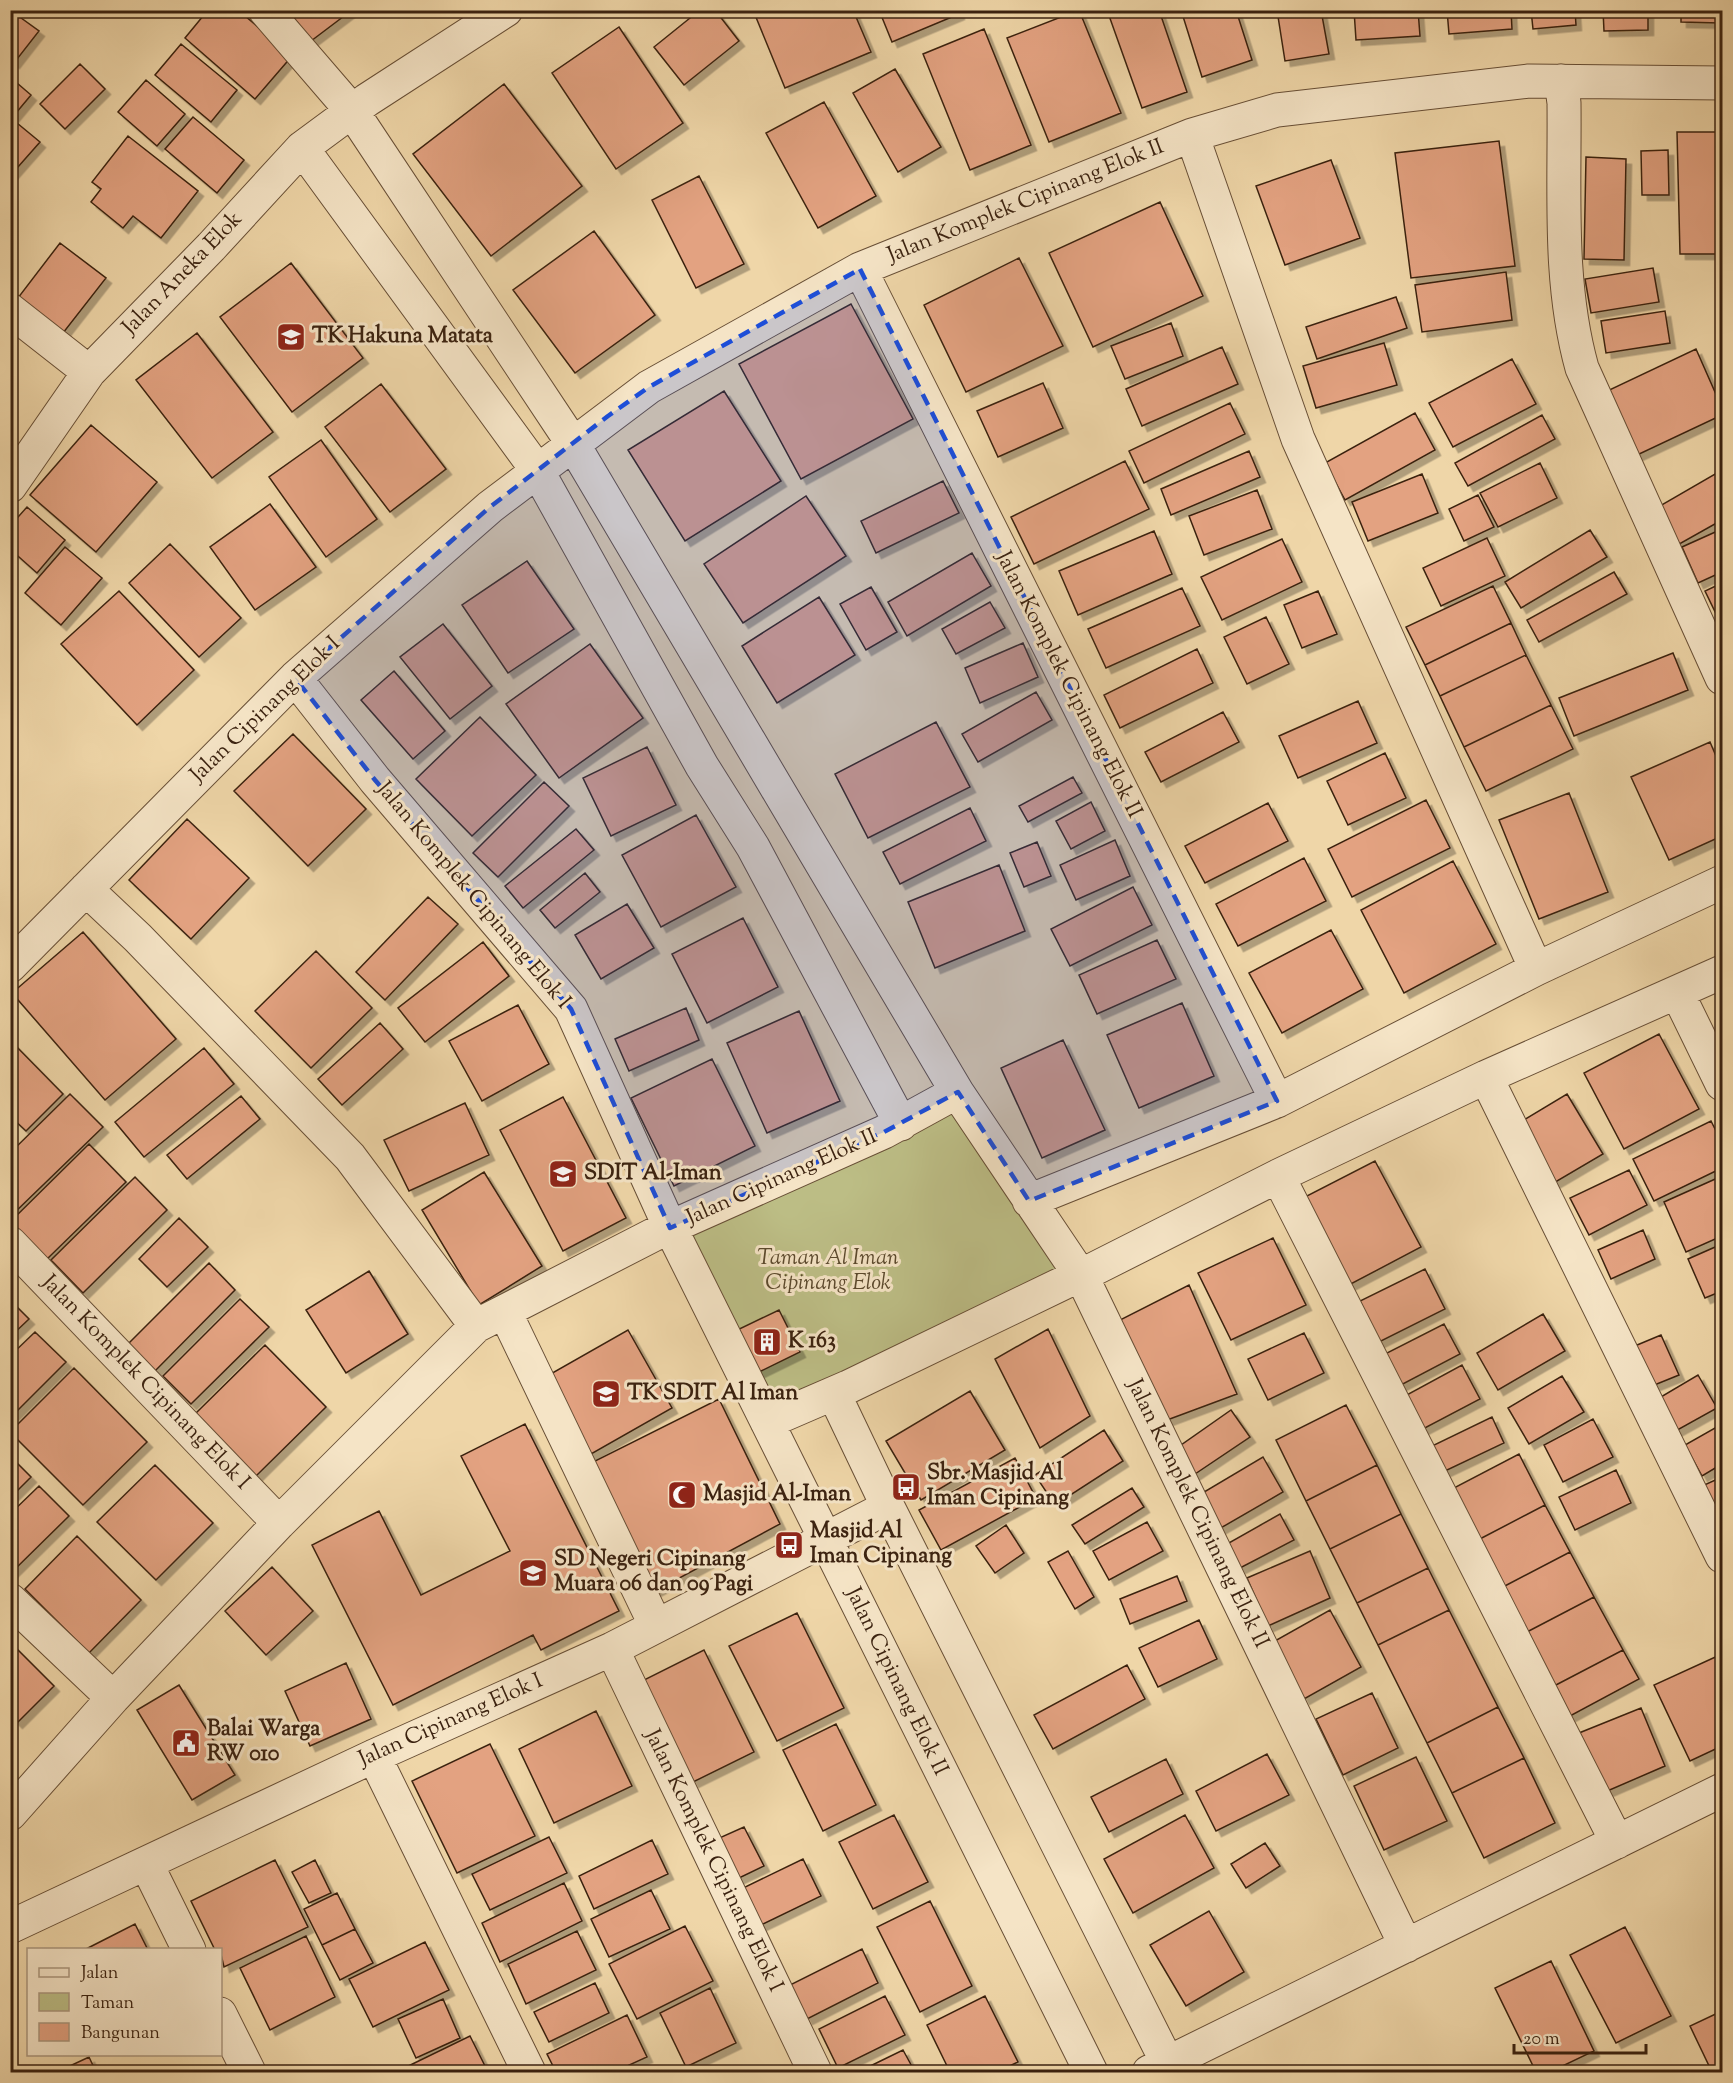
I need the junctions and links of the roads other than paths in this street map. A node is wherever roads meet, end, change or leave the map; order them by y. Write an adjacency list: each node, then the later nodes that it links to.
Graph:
1 (265, 10): 5 (street, Jalan Komplek Cipinang Elok II)
2 (506, 10): 5 (street)
3 (1561, 81): 4 (street, Jalan Komplek Cipinang Elok II); 6 (street, Jalan Komplek Cipinang Elok II); 15 (street)
4 (1722, 83)
5 (352, 111): 7 (street, Jalan Aneka Elok); 11 (street, Jalan Komplek Cipinang Elok II)
6 (1192, 135): 8 (street, Jalan Komplek Cipinang Elok II); 19 (street, Jalan Komplek Cipinang Elok II)
7 (302, 148): 10 (street, Jalan Aneka Elok); 12 (street)
8 (860, 269): 11 (street, Jalan Komplek Cipinang Elok II); 25 (street, Jalan Komplek Cipinang Elok II)
9 (10, 310): 10 (street)
10 (89, 372): 13 (street, Jalan Aneka Elok)
11 (573, 444): 12 (street, Jalan Komplek Cipinang Elok II); 24 (street, Jalan Komplek Cipinang Elok II)
12 (537, 470): 14 (street, Jalan Cipinang Elok I); 26 (street)
13 (10, 486)
14 (295, 678): 17 (street, Jalan Cipinang Elok I); 29 (street, Jalan Komplek Cipinang Elok I)
15 (1722, 678)
16 (1722, 882): 19 (street)
17 (86, 889): 18 (street, Jalan Cipinang Elok I); 33 (street)
18 (10, 966)
19 (1536, 969): 25 (street)
20 (1722, 972): 21 (street)
21 (1678, 994): 22 (street); 23 (street)
22 (1486, 1077): 27 (street); 39 (street)
23 (1722, 1084)
24 (957, 1092): 26 (street, Jalan Cipinang Elok II); 28 (street, Jalan Komplek Cipinang Elok II)
25 (1277, 1101): 28 (street)
26 (901, 1124): 29 (street, Jalan Cipinang Elok II)
27 (1278, 1176): 31 (street); 47 (street)
28 (1029, 1201): 31 (street, Jalan Komplek Cipinang Elok II)
29 (670, 1228): 32 (street); 35 (street, Jalan Cipinang Elok II)
30 (10, 1243): 37 (street, Jalan Komplek Cipinang Elok I)
31 (1083, 1275): 34 (street); 50 (street, Jalan Komplek Cipinang Elok II)
32 (505, 1312): 33 (street); 41 (street)
33 (476, 1326): 37 (street)
34 (834, 1394): 35 (street); 36 (street)
35 (767, 1422): 38 (street, Jalan Cipinang Elok II)
36 (888, 1507): 38 (street, Jalan Cipinang Elok I); 53 (street)
37 (279, 1523): 43 (street)
38 (825, 1539): 41 (street, Jalan Cipinang Elok I); 57 (street, Jalan Cipinang Elok II)
39 (1722, 1556)
40 (10, 1600): 43 (street)
41 (656, 1626): 42 (street, Jalan Cipinang Elok I)
42 (612, 1649): 44 (street, Jalan Cipinang Elok I); 56 (street, Jalan Komplek Cipinang Elok I)
43 (113, 1698): 46 (street)
44 (374, 1756): 48 (street, Jalan Cipinang Elok I); 55 (street)
45 (1722, 1790): 47 (street)
46 (10, 1814)
47 (1617, 1842): 50 (street)
48 (147, 1865): 49 (street, Jalan Cipinang Elok I); 51 (street)
49 (10, 1927)
50 (1406, 1946): 53 (street)
51 (188, 1948)
52 (222, 2018): 54 (street)
53 (1163, 2069)
54 (249, 2073)
55 (529, 2073)
56 (815, 2073)
57 (1090, 2073)

